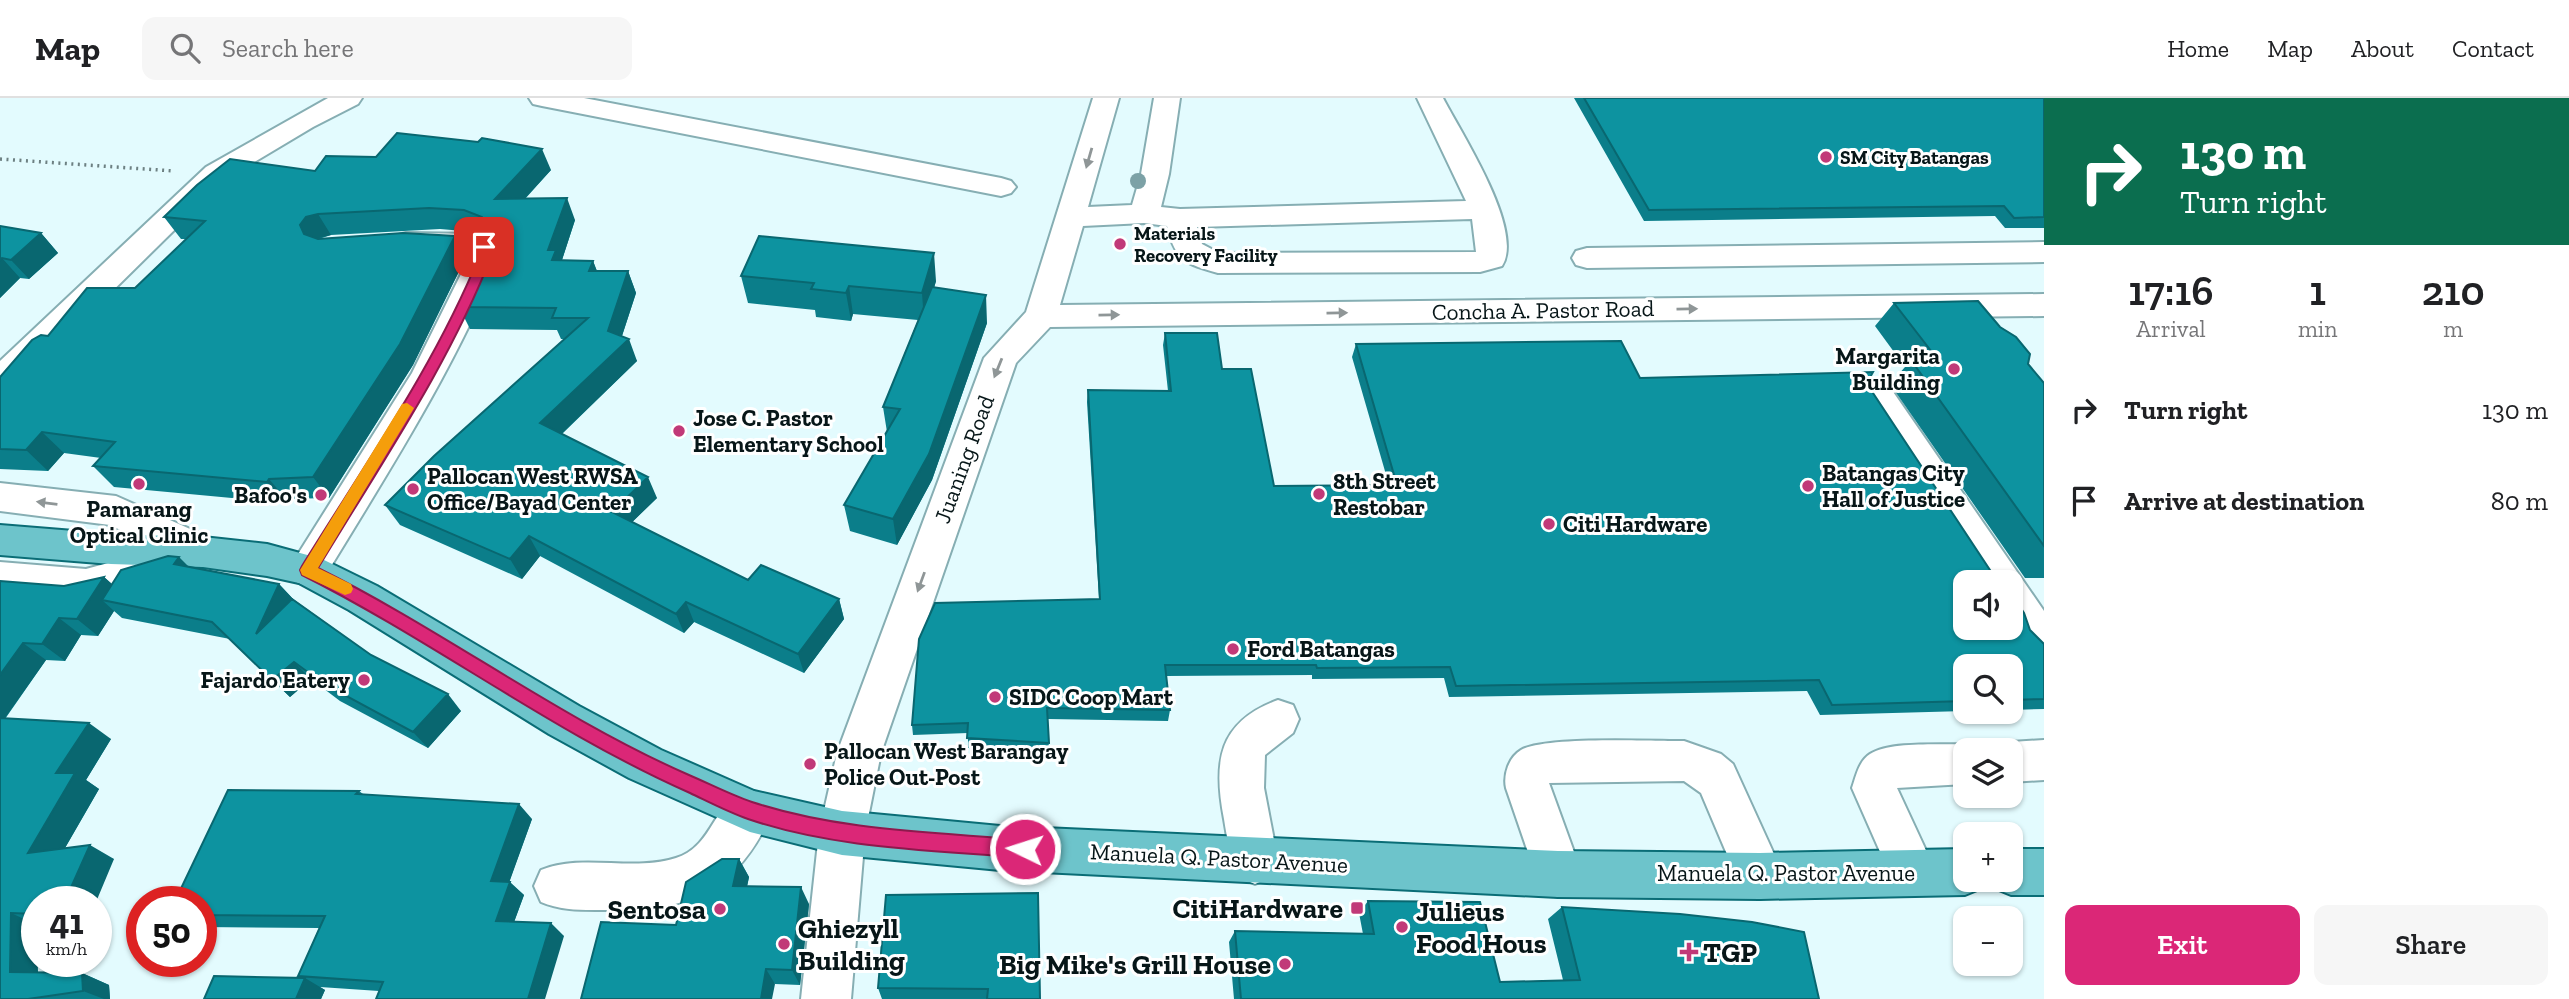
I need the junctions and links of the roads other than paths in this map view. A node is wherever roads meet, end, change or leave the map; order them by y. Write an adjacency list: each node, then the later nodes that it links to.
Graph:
1 (349, 98): 18 (street)
2 (542, 98): 6 (street)
3 (1106, 98): 9 (street, Juaning Road, one-way to 9)
4 (1167, 98): 8 (street)
5 (1430, 98): 7 (street)
6 (1001, 187)
7 (1485, 210): 10 (street); 10 (street)
8 (1144, 214): 9 (street); 10 (street)
9 (1072, 217): 16 (street, Juaning Road)
10 (1180, 218)
11 (371, 245): 23 (street)
12 (2044, 252): 13 (street)
13 (1587, 258)
14 (2044, 305): 15 (street, Concha A. Pastor Road)
15 (1969, 306): 16 (street, Concha A. Pastor Road, one-way to 15); 17 (street)
16 (1041, 316): 33 (street, Juaning Road, one-way to 33)
17 (1994, 335)
18 (0, 381)
19 (1877, 395): 24 (street)
20 (0, 497): 22 (street, Manuela Q. Pastor Avenue, one-way to 20)
21 (0, 540): 22 (main road, Manuela Q. Pastor Avenue)
22 (204, 552): 23 (main road, Manuela Q. Pastor Avenue); 25 (street, Manuela Q. Pastor Avenue)
23 (308, 570): 32 (main road, Manuela Q. Pastor Avenue)
24 (1994, 570)
25 (0, 578)
26 (2023, 613): 27 (street)
27 (2044, 644)
28 (1278, 719): 34 (street)
29 (2044, 760): 30 (street)
30 (2023, 761)
31 (1953, 765): 35 (street)
32 (750, 811): 33 (main road, Manuela Q. Pastor Avenue); 41 (street)
33 (842, 833): 34 (main road, Manuela Q. Pastor Avenue); 42 (street, Juaning Road)
34 (1255, 861): 39 (main road, Manuela Q. Pastor Avenue)
35 (1913, 872): 36 (main road, Manuela Q. Pastor Avenue); 40 (main road, Manuela Q. Pastor Avenue)
36 (1953, 872)
37 (2023, 872): 38 (main road)
38 (2044, 872)
39 (1558, 874): 40 (main road, Manuela Q. Pastor Avenue); 40 (street)
40 (1760, 876)
41 (558, 886)
42 (826, 999)

